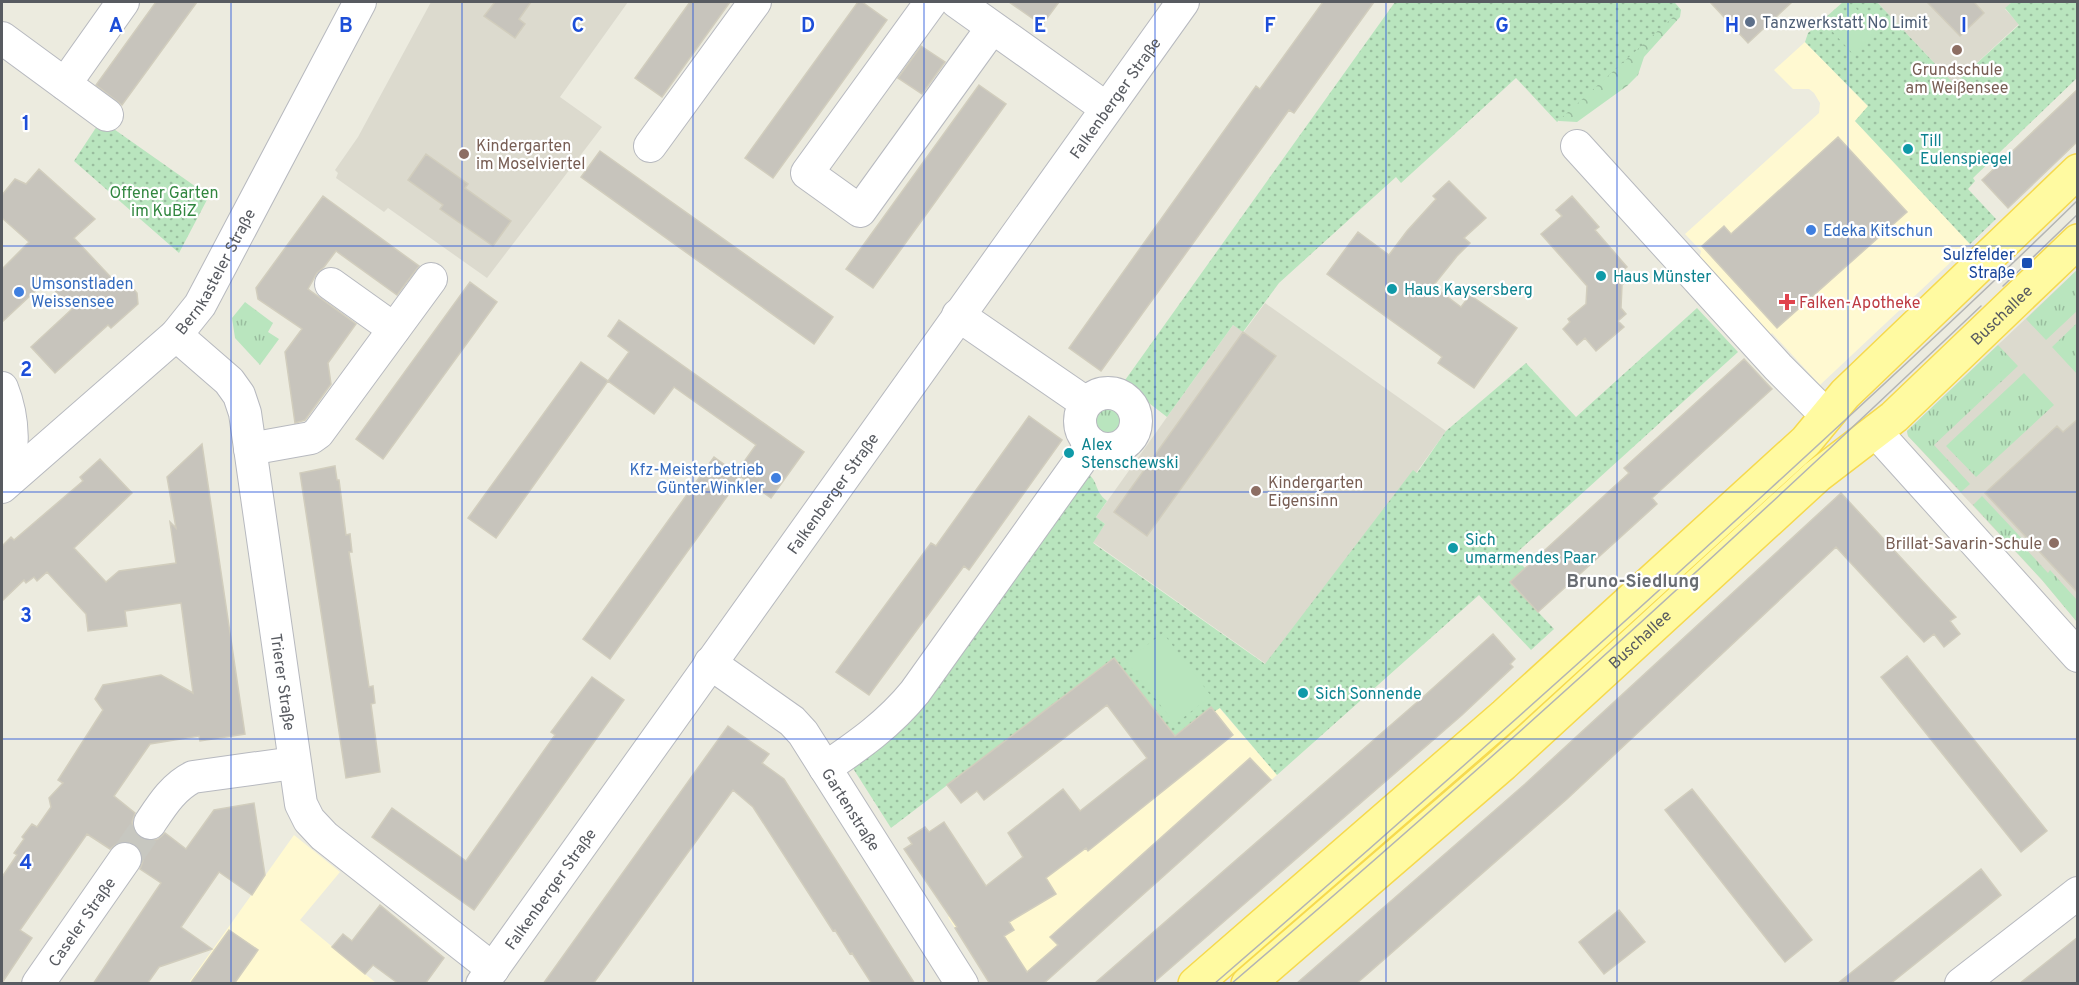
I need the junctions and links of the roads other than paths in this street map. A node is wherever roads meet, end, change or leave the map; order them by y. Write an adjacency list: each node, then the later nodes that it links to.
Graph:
1 (123, 2): 9 (street)
2 (360, 2): 20 (street, Bernkasteler Straße)
3 (755, 2): 12 (street)
4 (931, 2): 7 (street)
5 (957, 2): 7 (street)
6 (1183, 2): 10 (street, Falkenberger Straße)
7 (992, 28): 10 (street)
8 (2, 38): 9 (street)
9 (65, 84): 11 (street)
10 (1106, 108): 18 (street, Falkenberger Straße)
11 (107, 115)
12 (650, 146)
13 (1577, 146): 23 (street)
14 (2078, 171): 23 (main road, Buschallee)
15 (2078, 241): 24 (main road, Buschallee)
16 (431, 279): 19 (street)
17 (332, 284): 19 (street)
18 (958, 315): 22 (street); 29 (street, Falkenberger Straße)
19 (394, 328): 26 (street)
20 (176, 335): 26 (street, Trierer Straße); 27 (street, Bernkasteler Straße)
21 (2, 388): 27 (street)
22 (1086, 403): 25 (street); 25 (street)
23 (1826, 415): 38 (main road, Buschallee)
24 (1876, 432): 28 (street); 39 (main road, Buschallee)
25 (1092, 444): 31 (street)
26 (250, 449): 30 (street, Trierer Straße)
27 (2, 486)
28 (2078, 656)
29 (710, 663): 31 (street, Gartenstraße); 35 (street, Falkenberger Straße)
30 (294, 763): 32 (street); 35 (street, Trierer Straße)
31 (825, 768): 37 (street, Gartenstraße)
32 (150, 823)
33 (125, 859): 36 (street, Caseler Straße)
34 (2078, 893): 40 (street)
35 (488, 976)
36 (38, 984)
37 (962, 984)
38 (1195, 984)
39 (1248, 984)
40 (1961, 984)

